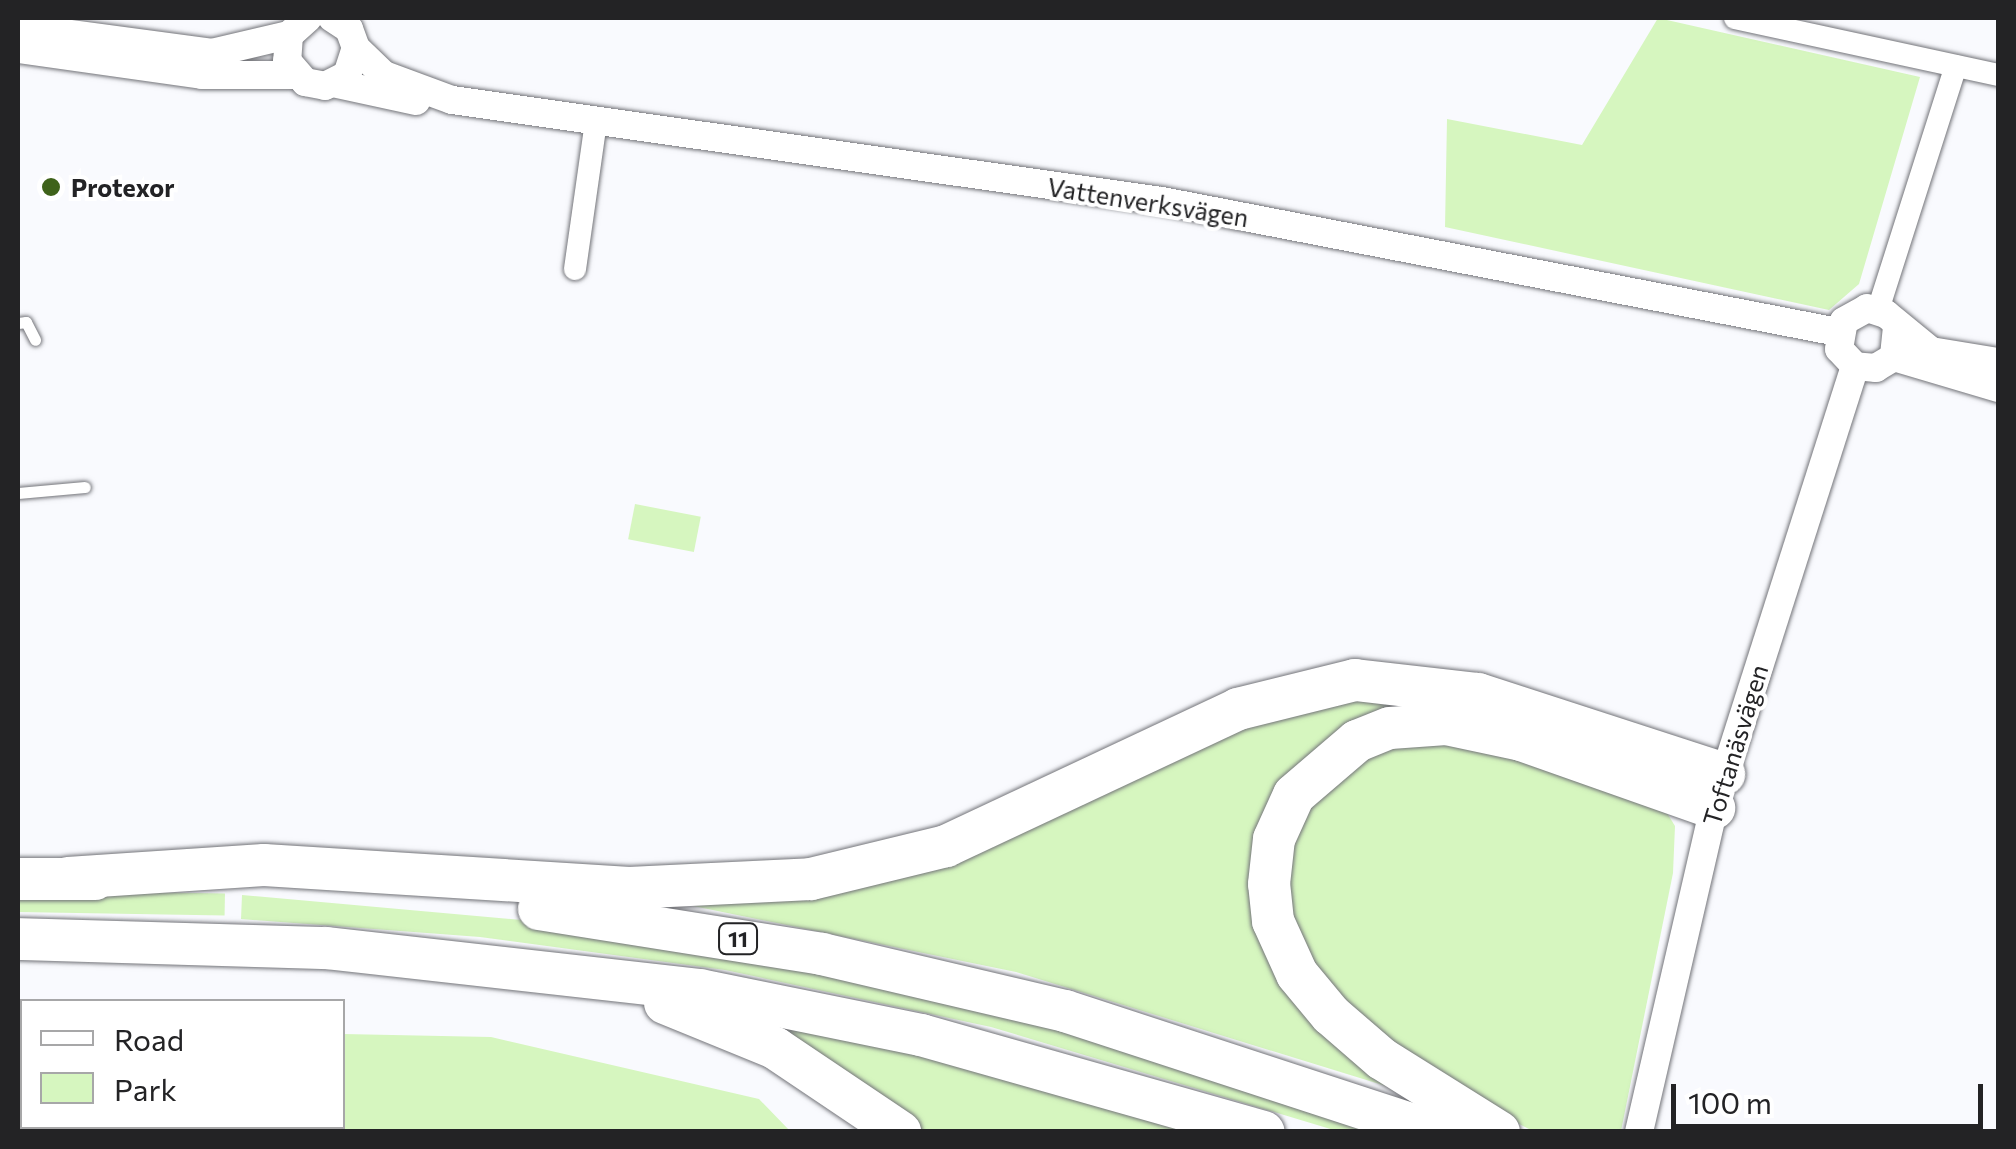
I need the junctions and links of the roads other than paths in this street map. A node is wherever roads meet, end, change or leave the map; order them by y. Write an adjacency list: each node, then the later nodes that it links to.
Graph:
1 (1734, 18): 6 (street)
2 (298, 26): 3 (street); 7 (street)
3 (18, 27)
4 (347, 28): 9 (street); 10 (street, Vattenverksvägen)
5 (18, 49): 7 (street)
6 (1956, 66): 8 (street); 13 (street)
7 (295, 75): 9 (street, Vattenverksvägen)
8 (1998, 75)
9 (333, 84): 10 (street, Vattenverksvägen)
10 (452, 100): 11 (street, Vattenverksvägen)
11 (596, 122): 12 (street); 15 (street, Vattenverksvägen)
12 (576, 269)
13 (1888, 318): 15 (street); 17 (street); 18 (street)
14 (18, 323): 16 (lane)
15 (1838, 332): 19 (street)
16 (35, 340)
17 (1894, 356): 19 (street); 20 (street)
18 (1998, 362)
19 (1855, 366): 23 (street, Toftanäsvägen)
20 (1998, 388)
21 (85, 487): 22 (lane)
22 (18, 493)
23 (1719, 791): 24 (highway); 28 (street, Toftanäsvägen); 32 (highway)
24 (68, 878): 25 (highway, 11); 31 (highway, 11)
25 (18, 879)
26 (18, 939): 27 (highway, 11)
27 (429, 958): 29 (highway); 30 (highway, 11)
28 (1640, 1122)
29 (900, 1132)
30 (1264, 1132)
31 (1434, 1132)
32 (1498, 1132)

